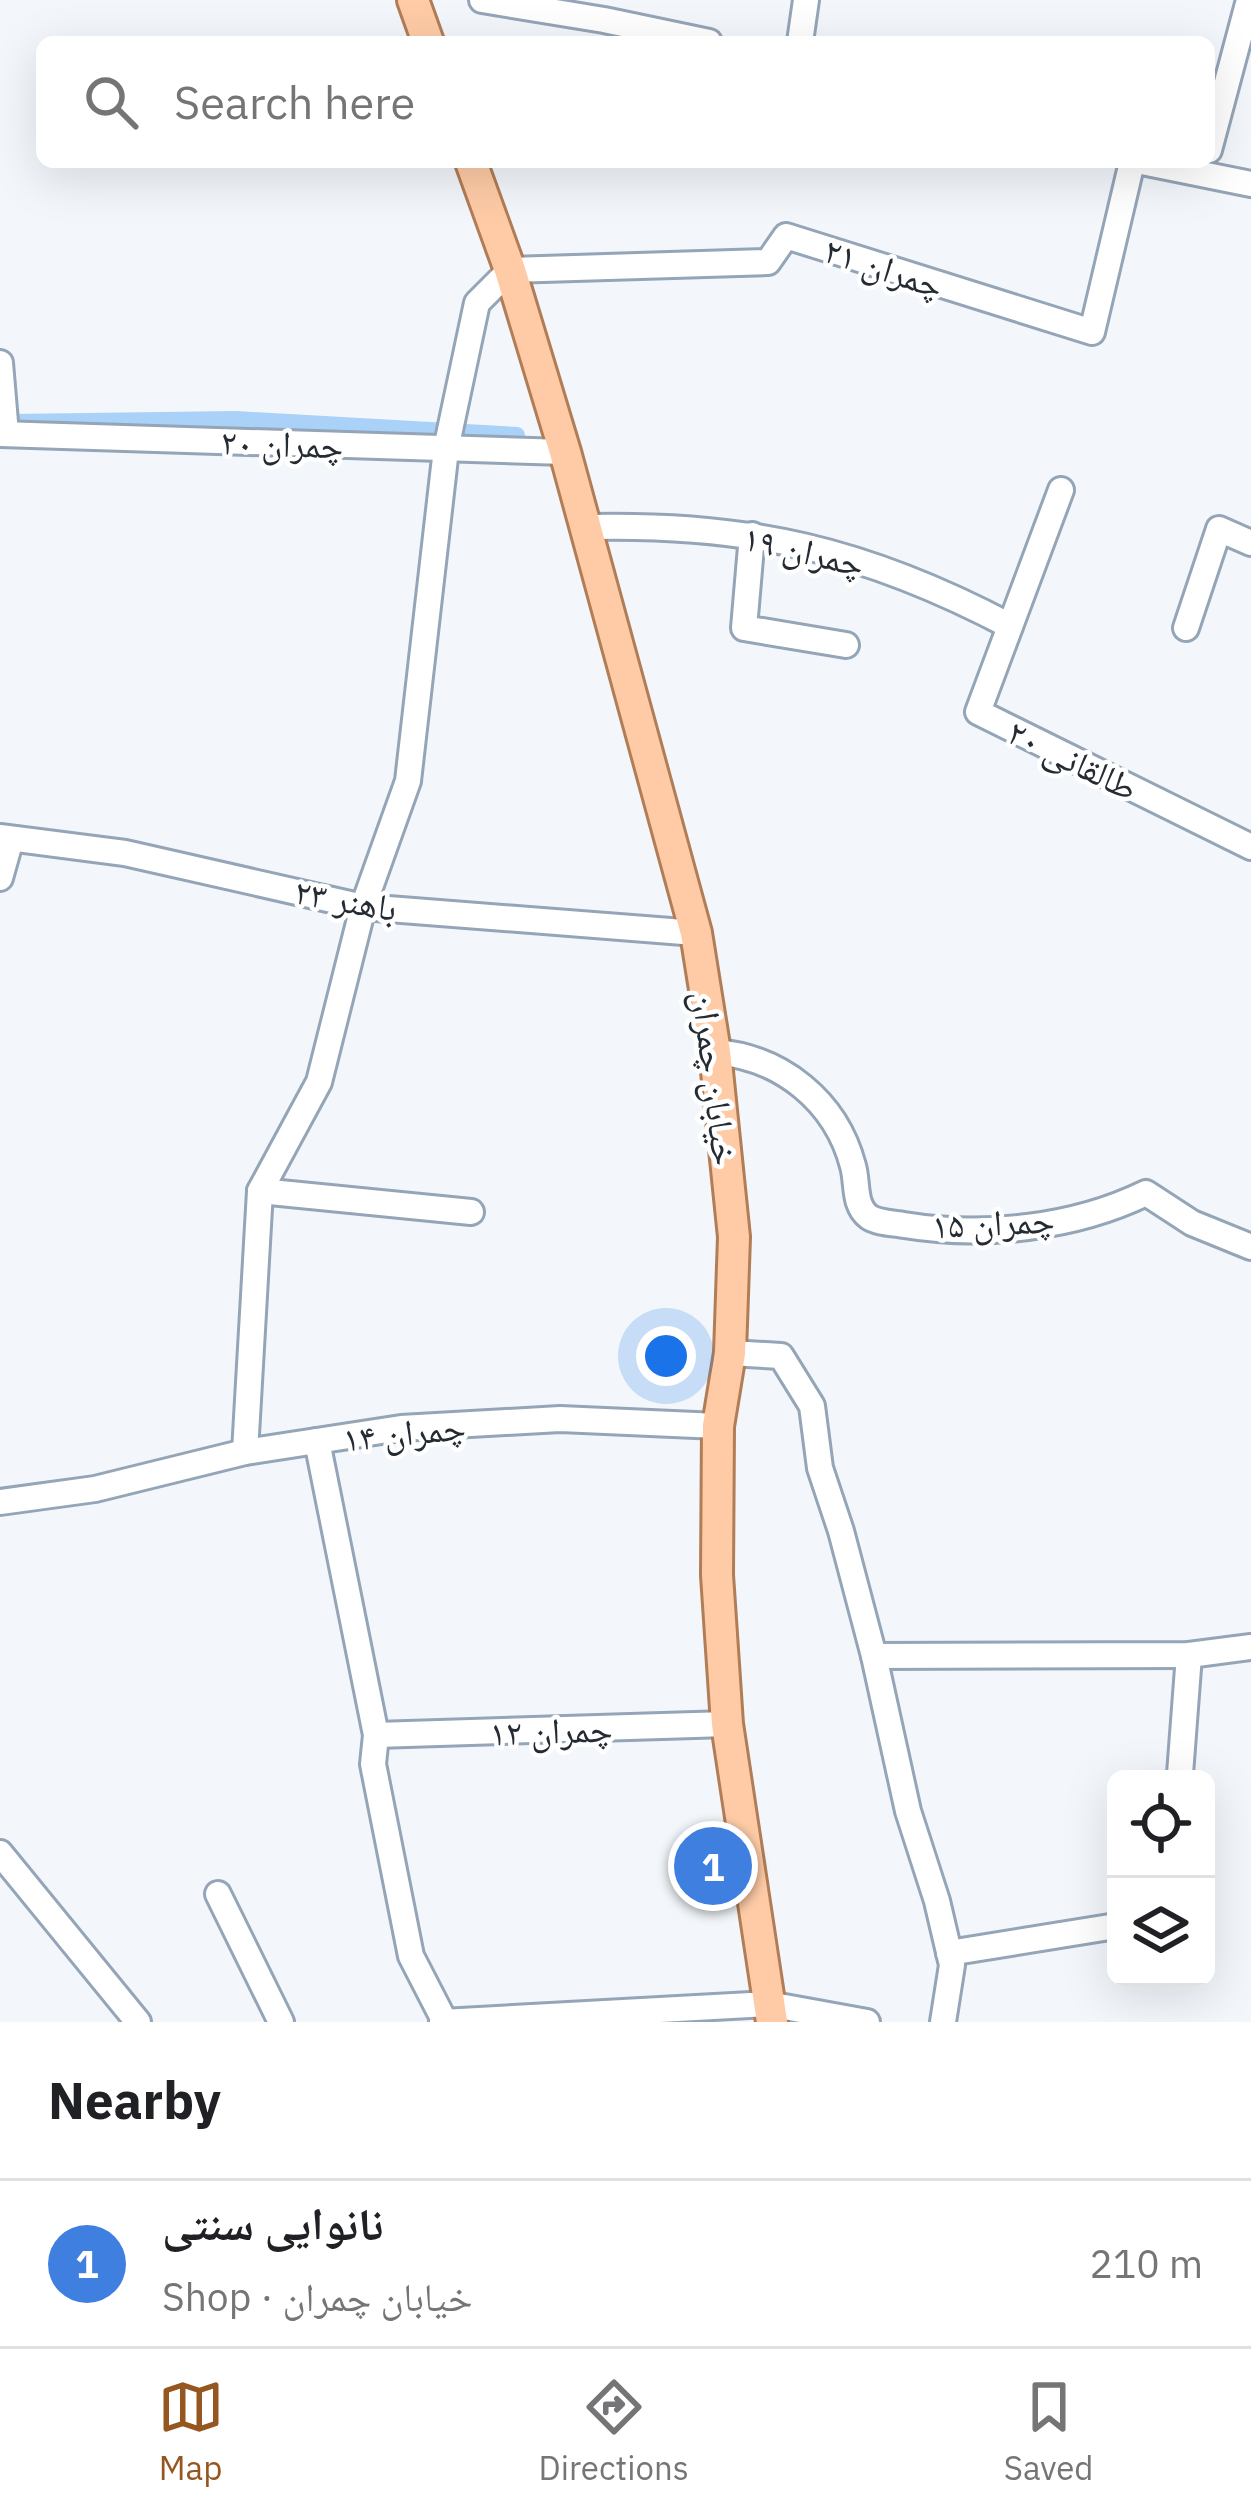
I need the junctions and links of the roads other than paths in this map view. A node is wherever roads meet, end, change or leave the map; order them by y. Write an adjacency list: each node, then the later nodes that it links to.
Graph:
1 (413, 0): 5 (main road)
2 (482, 0): 6 (street)
3 (806, 0): 7 (street)
4 (1249, 0): 8 (street)
5 (426, 36)
6 (680, 36)
7 (801, 36)
8 (1215, 128)
9 (1215, 166): 12 (street)
10 (473, 168): 13 (main road, خیابان چمران)
11 (1131, 168): 13 (street, چمران ۲۱)
12 (1251, 184)
13 (510, 270): 16 (street); 17 (main road, خیابان چمران)
14 (0, 363): 15 (street)
15 (3, 434): 16 (street, چمران ۲۰)
16 (446, 448): 17 (street, چمران ۲۰); 28 (street)
17 (565, 452): 19 (main road, خیابان چمران)
18 (1061, 490): 22 (street, طالقانی ۲۰)
19 (586, 527): 20 (street, چمران ۱۹); 29 (main road, خیابان چمران)
20 (752, 535): 22 (street, چمران ۱۹); 24 (street)
21 (1251, 543): 23 (street)
22 (1010, 626): 26 (street, طالقانی ۲۰)
23 (1186, 628)
24 (847, 645)
25 (6, 838): 27 (street); 28 (street, باهنر ۲۳)
26 (1251, 847)
27 (0, 878)
28 (363, 907): 29 (street, باهنر ۲۳); 31 (street)
29 (696, 933): 30 (main road, خیابان چمران)
30 (715, 1052): 33 (street, چمران ۱۵); 34 (main road, خیابان چمران)
31 (260, 1191): 32 (street); 37 (street)
32 (471, 1212)
33 (1251, 1247)
34 (730, 1353): 35 (main road, خیابان چمران); 41 (street)
35 (718, 1426): 36 (street, چمران ۱۴); 42 (main road, خیابان چمران)
36 (317, 1441): 37 (street, چمران ۱۴); 43 (street)
37 (245, 1452): 38 (street, چمران ۱۴)
38 (0, 1502)
39 (1251, 1647): 40 (street)
40 (1189, 1655): 41 (street); 44 (street)
41 (874, 1656): 48 (street)
42 (727, 1724): 43 (street, چمران ۱۲); 49 (main road, خیابان چمران)
43 (376, 1736): 53 (street)
44 (1180, 1770)
45 (3, 1864): 51 (street)
46 (218, 1894): 52 (street)
47 (1107, 1927): 48 (street)
48 (949, 1953): 55 (street)
49 (770, 2013): 50 (street); 54 (street)
50 (482, 2020): 53 (street)
51 (137, 2022)
52 (281, 2022)
53 (444, 2022)
54 (867, 2022)
55 (944, 2022)

